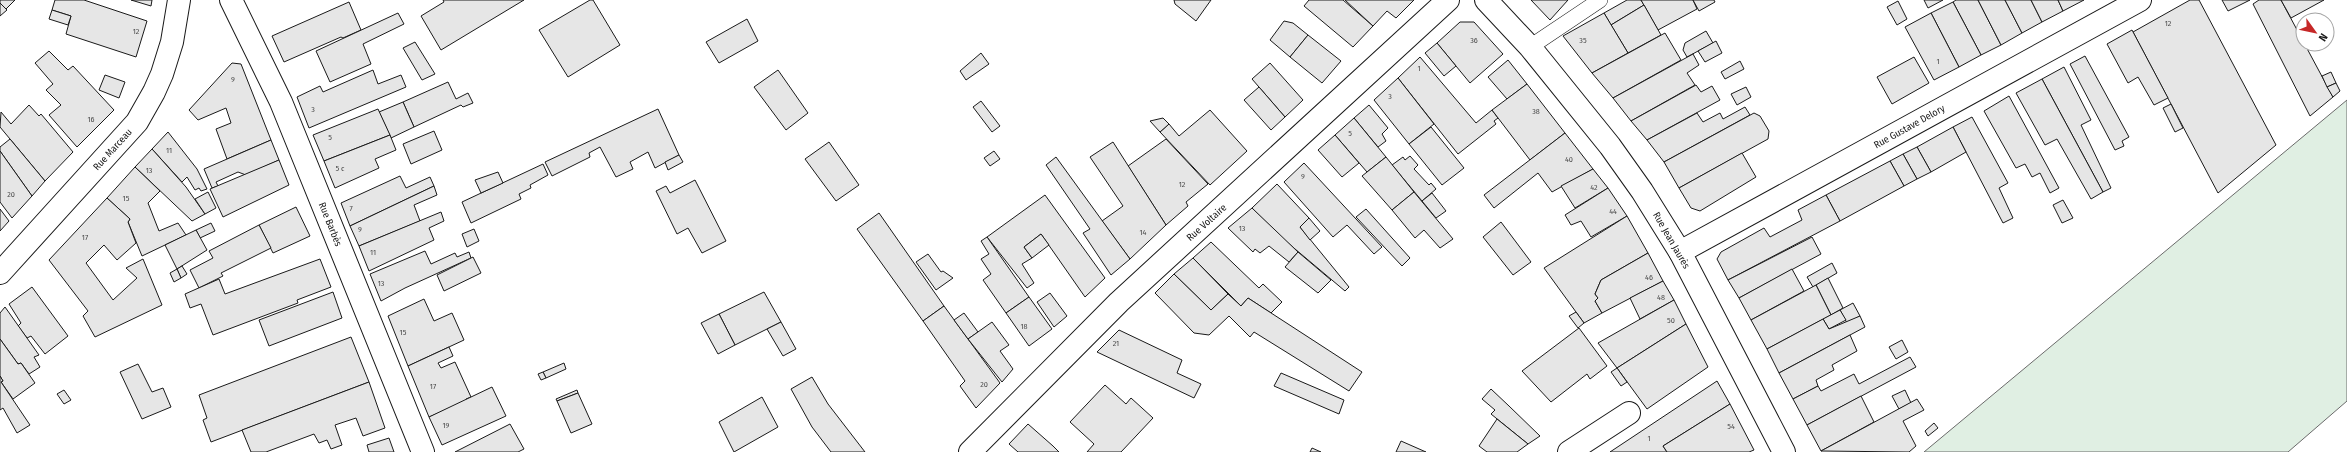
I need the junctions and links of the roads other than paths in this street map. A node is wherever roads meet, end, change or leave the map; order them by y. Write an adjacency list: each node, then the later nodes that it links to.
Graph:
1 (179, 0): 9 (street, Rue Marceau)
2 (231, 0): 11 (street, Rue Barbès)
3 (1448, 0): 12 (street, Rue Voltaire)
4 (1486, 0): 7 (street, Rue Jean Jaurès)
5 (1600, 0): 7 (lane)
6 (2140, 0): 8 (street, Rue Gustave Delory)
7 (1530, 47): 8 (street, Rue Jean Jaurès)
8 (1680, 252): 14 (street, Rue Jean Jaurès)
9 (0, 273)
10 (1628, 413): 13 (street)
11 (423, 452)
12 (970, 452)
13 (1569, 452)
14 (1784, 452)

